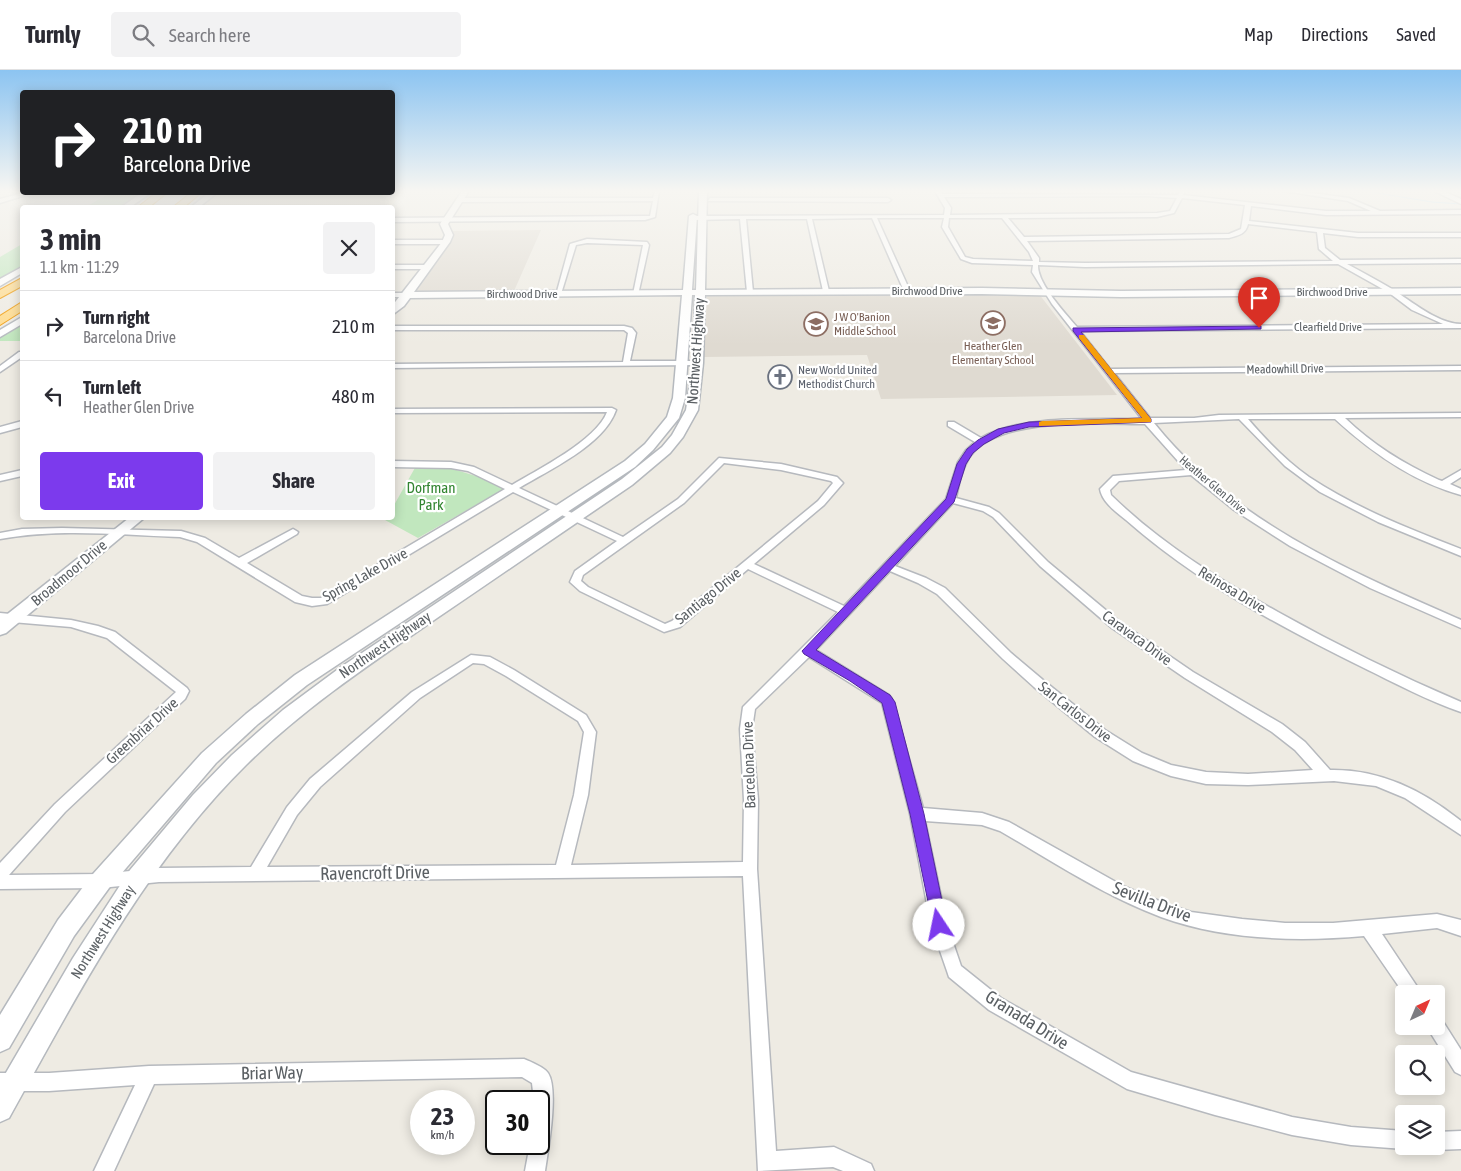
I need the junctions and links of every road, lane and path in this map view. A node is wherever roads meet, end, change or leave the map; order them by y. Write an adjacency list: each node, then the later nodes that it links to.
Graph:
1 (446, 242): 15 (main road)
2 (581, 242): 26 (street)
3 (627, 242): 27 (street)
4 (695, 242): 23 (main road, Northwest Highway)
5 (745, 242): 24 (street)
6 (815, 242): 19 (street)
7 (885, 242): 20 (street)
8 (954, 242): 13 (street)
9 (1025, 242): 13 (street, Heather Glen Drive)
10 (1321, 242): 12 (street)
11 (1461, 260): 12 (street)
12 (1337, 261): 13 (street); 21 (street)
13 (1036, 263): 25 (street, Heather Glen Drive)
14 (395, 267): 15 (street)
15 (428, 267): 30 (main road)
16 (20, 271): 18 (main road)
17 (20, 282): 28 (highway)
18 (0, 283)
19 (826, 291): 20 (main road, Birchwood Drive); 24 (main road, Birchwood Drive)
20 (907, 291): 25 (main road, Birchwood Drive)
21 (1390, 291): 22 (main road, Birchwood Drive); 25 (main road, Birchwood Drive); 35 (street)
22 (1461, 291)
23 (694, 292): 24 (main road, Birchwood Drive); 27 (main road, Birchwood Drive); 41 (main road, Northwest Highway)
24 (750, 292)
25 (1048, 292): 37 (street, Heather Glen Drive)
26 (558, 294): 27 (main road, Birchwood Drive); 30 (main road, Birchwood Drive)
27 (636, 294)
28 (0, 295)
29 (395, 295): 30 (street, Birchwood Drive)
30 (408, 295): 32 (main road)
31 (20, 307): 33 (highway)
32 (395, 309)
33 (0, 321)
34 (20, 321): 38 (main road)
35 (1460, 327): 37 (street, Clearfield Drive)
36 (395, 328): 40 (street)
37 (1076, 330): 45 (street, Heather Glen Drive)
38 (0, 334)
39 (20, 355): 44 (street)
40 (626, 363): 41 (street); 42 (street)
41 (690, 364): 64 (main road, Northwest Highway)
42 (395, 366)
43 (1461, 368): 45 (street, Meadowhill Drive)
44 (0, 370)
45 (1108, 371): 50 (street, Heather Glen Drive)
46 (395, 411): 61 (street, Spring Lake Drive)
47 (1461, 415): 49 (street, Barcelona Drive)
48 (1241, 416): 49 (street, Barcelona Drive); 50 (street, Barcelona Drive); 70 (street)
49 (1337, 416): 60 (street)
50 (1148, 421): 54 (street, Barcelona Drive); 56 (street, Heather Glen Drive)
51 (951, 424): 54 (street)
52 (20, 425): 53 (street)
53 (0, 430)
54 (981, 442): 63 (street, Barcelona Drive)
55 (395, 464): 61 (street)
56 (1193, 472): 76 (street, Heather Glen Drive); 79 (street, Reinosa Drive)
57 (20, 473): 59 (street)
58 (1461, 473): 60 (street)
59 (0, 478)
60 (1442, 484): 62 (street)
61 (512, 488): 64 (street); 71 (street, Spring Lake Drive)
62 (1461, 492)
63 (951, 500): 73 (street, Barcelona Drive); 80 (street, Caravaca Drive)
64 (566, 514): 69 (street); 87 (main road, Northwest Highway); 88 (main road, Northwest Highway)
65 (134, 520): 66 (main road, Broadmoor Drive)
66 (119, 532): 68 (street, Spring Lake Drive); 71 (street, Spring Lake Drive); 75 (main road, Broadmoor Drive)
67 (293, 532): 71 (street)
68 (0, 536)
69 (624, 541): 72 (street, Santiago Drive); 72 (street)
70 (1461, 553)
71 (239, 563)
72 (747, 565): 74 (street, Santiago Drive)
73 (889, 567): 74 (street, Barcelona Drive); 80 (street, San Carlos Drive)
74 (846, 611): 78 (street, Barcelona Drive)
75 (7, 618): 77 (main road, Broadmoor Drive); 85 (street, Greenbriar Drive)
76 (1461, 624)
77 (0, 629)
78 (808, 651): 81 (street, Granada Drive); 83 (street, Barcelona Drive)
79 (1461, 707)
80 (1326, 775): 82 (street, San Carlos Drive)
81 (917, 814): 90 (street, Sevilla Drive); 100 (street, Granada Drive)
82 (1461, 829)
83 (750, 869): 84 (street, Ravencroft Drive); 104 (street, Barcelona Drive)
84 (562, 871): 86 (street, Ravencroft Drive); 86 (street)
85 (0, 874)
86 (255, 874): 87 (street, Ravencroft Drive)
87 (138, 877): 88 (street, Ravencroft Drive); 97 (main road, Northwest Highway)
88 (101, 881): 89 (street, Ravencroft Drive); 94 (main road, Northwest Highway)
89 (0, 882)
90 (1368, 928): 91 (street, Sevilla Drive); 92 (street)
91 (1461, 928)
92 (1408, 985)
93 (1442, 1035): 95 (street)
94 (0, 1039)
95 (1461, 1066)
96 (149, 1075): 97 (street, Briar Way); 98 (street, Briar Way); 105 (street)
97 (8, 1082): 99 (main road, Northwest Highway)
98 (542, 1090)
99 (0, 1109)
100 (1395, 1139)
101 (1461, 1140): 102 (street)
102 (1445, 1141)
103 (537, 1155): 106 (street)
104 (768, 1166): 107 (street)
105 (104, 1171)
106 (535, 1171)
107 (864, 1171)

